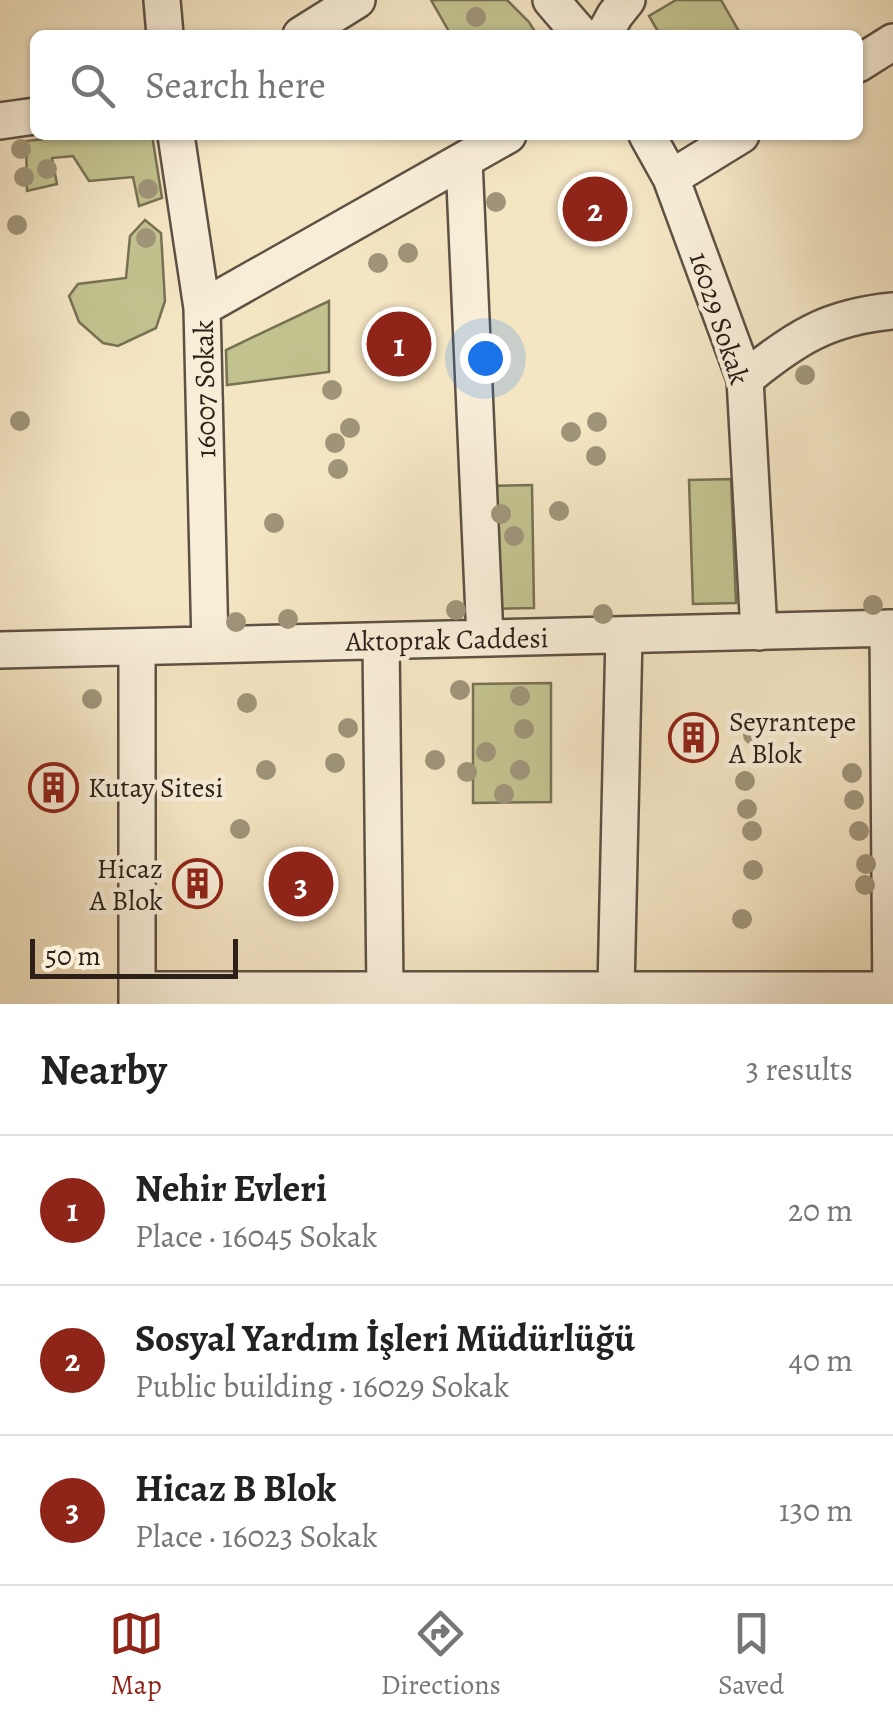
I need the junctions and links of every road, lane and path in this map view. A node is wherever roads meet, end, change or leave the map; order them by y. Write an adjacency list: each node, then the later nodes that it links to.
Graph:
1 (162, 0): 5 (street)
2 (357, 0): 6 (street)
3 (551, 0): 7 (street)
4 (627, 0): 8 (street)
5 (165, 30)
6 (309, 30)
7 (577, 30)
8 (607, 30)
9 (893, 42): 10 (street)
10 (863, 61)
11 (30, 117): 12 (street)
12 (0, 120)
13 (177, 140): 19 (street, 16007 Sokak)
14 (499, 140): 17 (street)
15 (650, 140): 18 (street, 16029 Sokak)
16 (733, 140): 18 (street)
17 (464, 160): 19 (street); 25 (street)
18 (671, 178): 21 (street, 16029 Sokak)
19 (202, 308): 27 (street, 16007 Sokak)
20 (893, 310): 21 (street)
21 (745, 379): 23 (street, 16029 Sokak)
22 (891, 628): 23 (street, Aktoprak Caddesi); 32 (street)
23 (759, 632): 24 (street, Aktoprak Caddesi)
24 (624, 635): 25 (street, Aktoprak Caddesi); 31 (street)
25 (485, 638): 26 (street, Aktoprak Caddesi)
26 (381, 641): 27 (street, Aktoprak Caddesi); 30 (street)
27 (210, 645): 28 (street, Aktoprak Caddesi)
28 (137, 646): 29 (street, Aktoprak Caddesi); 33 (street)
29 (0, 650)
30 (384, 990): 31 (street); 33 (street)
31 (616, 990): 32 (street)
32 (892, 995)
33 (137, 997)

